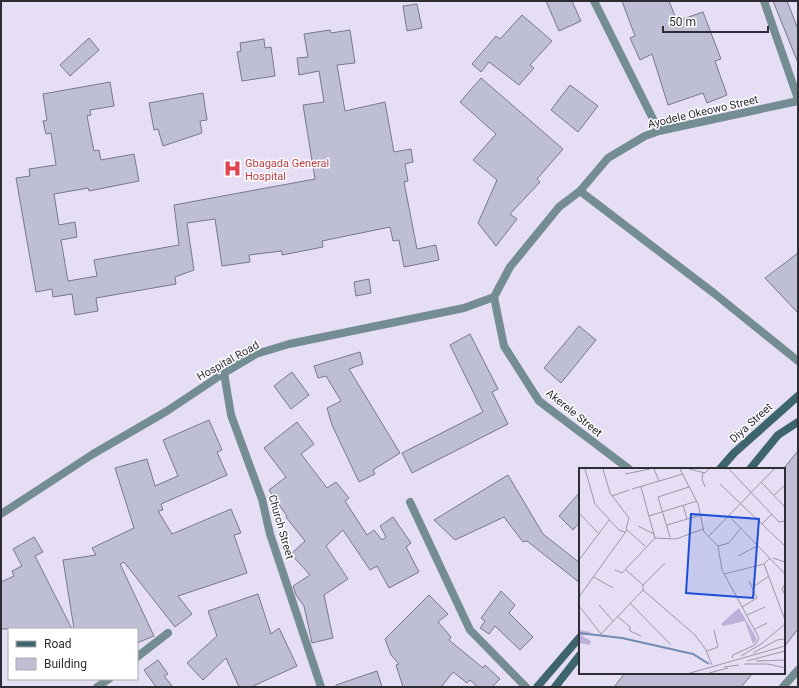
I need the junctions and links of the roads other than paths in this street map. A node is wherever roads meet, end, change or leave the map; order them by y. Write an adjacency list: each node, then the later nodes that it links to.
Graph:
1 (594, 1): 4 (street)
2 (764, 1): 3 (street)
3 (798, 100): 4 (street, Ayodele Okeowo Street)
4 (659, 131): 5 (street, Ayodele Okeowo Street)
5 (580, 191): 6 (street, Ayodele Okeowo Street); 7 (street)
6 (494, 298): 8 (street, Hospital Road); 11 (street, Akerele Street)
7 (798, 361)
8 (224, 373): 15 (street, Hospital Road); 21 (street, Church Street)
9 (798, 396): 12 (main road, Diya Street)
10 (798, 422): 13 (main road)
11 (628, 468)
12 (721, 468)
13 (751, 468)
14 (410, 502): 22 (street)
15 (1, 514)
16 (168, 633): 18 (street)
17 (579, 638): 23 (main road)
18 (138, 656)
19 (579, 656): 24 (main road)
20 (798, 670): 25 (street)
21 (321, 687)
22 (526, 687)
23 (537, 687)
24 (555, 687)
25 (783, 687)

